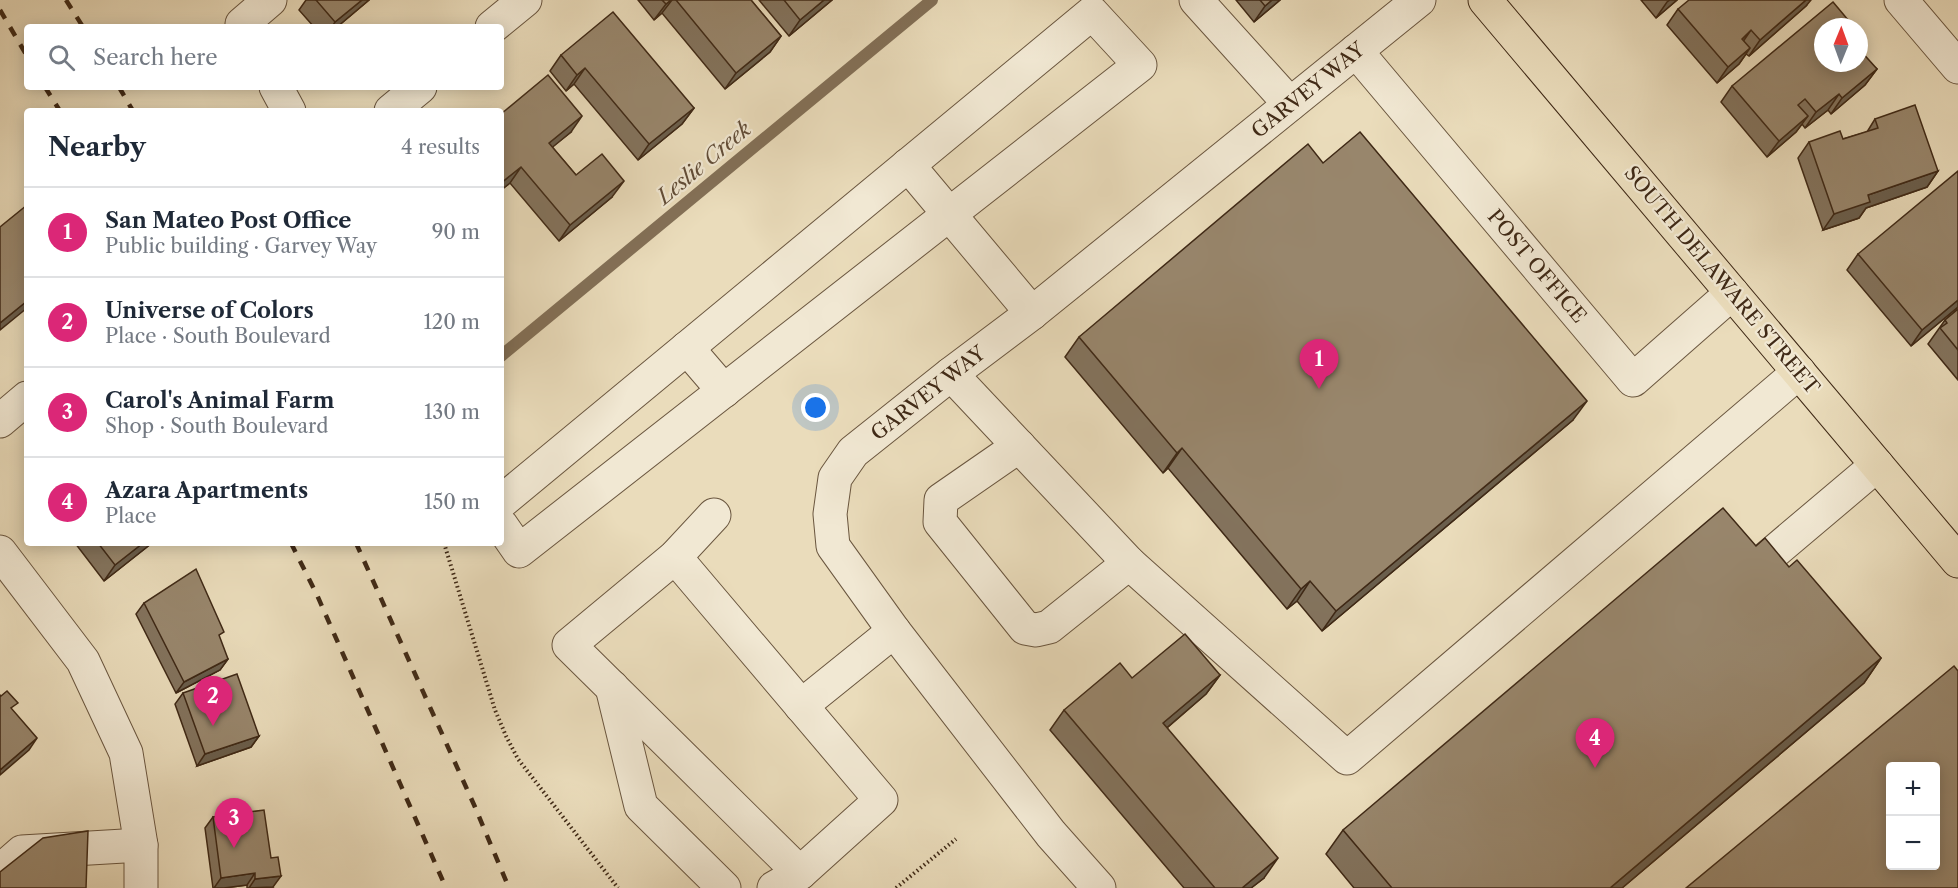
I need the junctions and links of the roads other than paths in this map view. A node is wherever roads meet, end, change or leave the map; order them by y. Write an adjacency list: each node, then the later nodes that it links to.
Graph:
1 (270, 0): 7 (street)
2 (525, 0): 8 (street)
3 (1196, 0): 14 (street)
4 (1419, 0): 10 (street, GARVEY WAY)
5 (1485, 0): 19 (main road, SOUTH DELAWARE STREET)
6 (1901, 0): 9 (street)
7 (238, 17)
8 (496, 24)
9 (1948, 34): 11 (street)
10 (1356, 51): 14 (street, GARVEY WAY); 19 (street, POST OFFICE)
11 (1958, 67)
12 (278, 90): 15 (street)
13 (416, 90): 16 (street)
14 (1290, 104): 20 (street, GARVEY WAY)
15 (287, 108)
16 (395, 108)
17 (908, 165): 18 (street); 18 (street); 21 (street)
18 (950, 214): 20 (street); 24 (street)
19 (1732, 293): 22 (main road, SOUTH DELAWARE STREET)
20 (1032, 313): 23 (street, GARVEY WAY)
21 (687, 348): 24 (street); 29 (street)
22 (1799, 372): 28 (main road, SOUTH DELAWARE STREET); 35 (street)
23 (951, 374): 27 (street); 37 (street, GARVEY WAY)
24 (724, 391): 31 (street)
25 (24, 401): 26 (street)
26 (0, 421)
27 (1019, 446): 35 (street); 35 (street)
28 (1877, 465): 34 (main road, SOUTH DELAWARE STREET); 36 (street)
29 (504, 500)
30 (714, 515): 33 (street)
31 (504, 529)
32 (0, 552): 40 (street)
33 (675, 557): 38 (street); 39 (street)
34 (1958, 561)
35 (1129, 563)
36 (1754, 569)
37 (894, 630): 39 (street); 45 (street, GARVEY WAY)
38 (612, 687): 42 (street); 44 (street)
39 (801, 706): 42 (street)
40 (141, 845): 41 (street); 43 (street)
41 (0, 870)
42 (787, 880)
43 (141, 888)
44 (724, 888)
45 (1099, 888)

